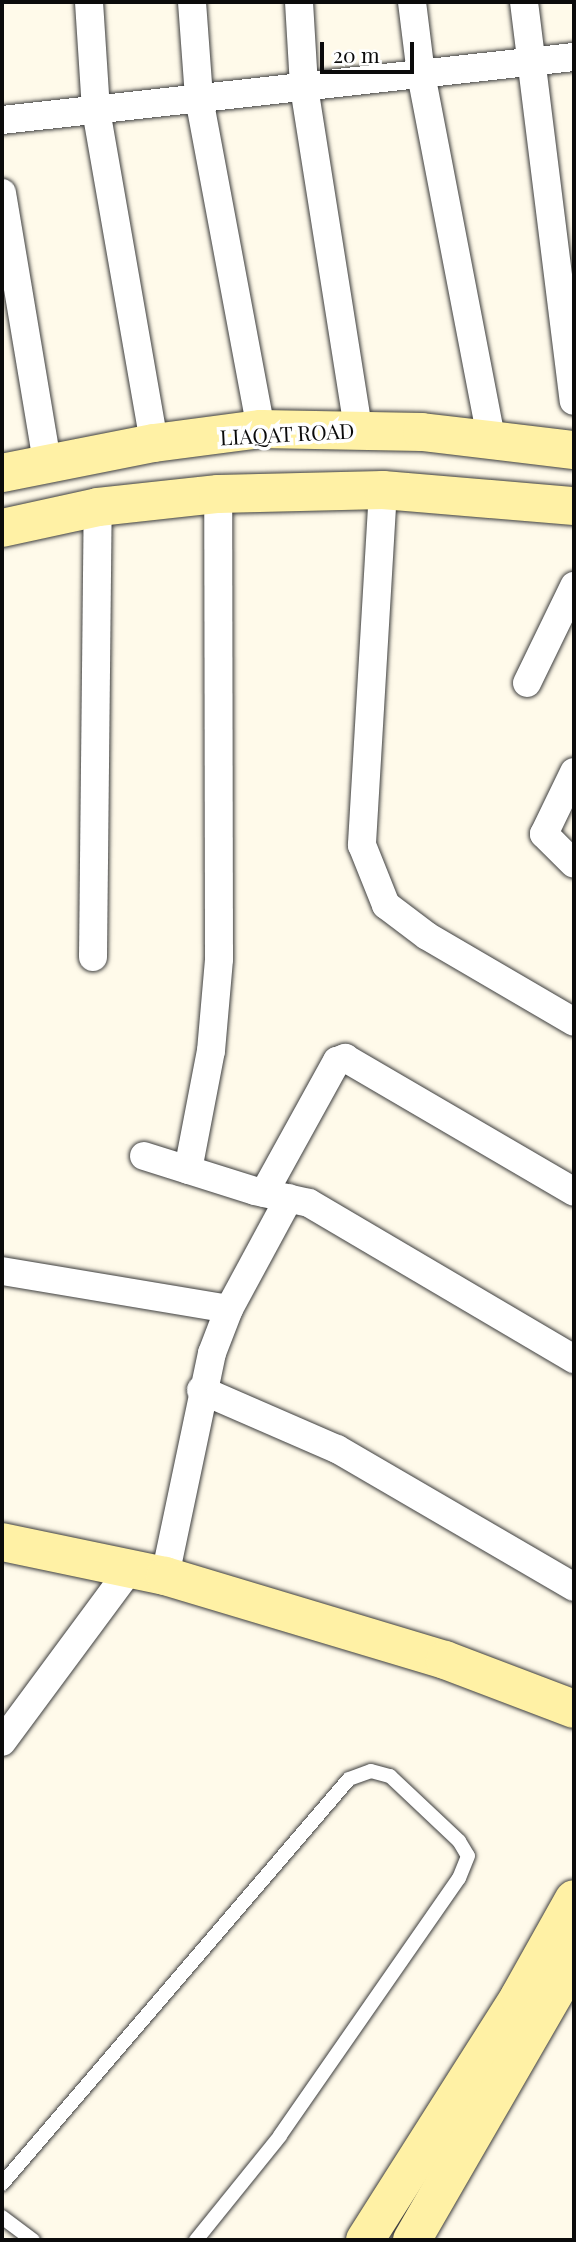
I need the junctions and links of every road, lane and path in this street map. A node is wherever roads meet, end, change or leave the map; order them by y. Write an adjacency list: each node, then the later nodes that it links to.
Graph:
1 (89, 2): 11 (street)
2 (192, 2): 10 (street)
3 (299, 2): 9 (street)
4 (412, 2): 8 (street)
5 (524, 2): 7 (street)
6 (574, 57): 7 (street)
7 (533, 62): 8 (street); 14 (street)
8 (421, 74): 9 (street); 17 (street)
9 (304, 87): 10 (street); 15 (street)
10 (199, 98): 11 (street); 16 (street)
11 (96, 110): 12 (street); 18 (street)
12 (2, 120)
13 (2, 193): 20 (street)
14 (574, 401)
15 (358, 428): 16 (street, LIAQAT ROAD); 17 (street, LIAQAT ROAD)
16 (261, 429): 18 (street, LIAQAT ROAD)
17 (491, 438): 19 (street, LIAQAT ROAD)
18 (154, 443): 20 (street, LIAQAT ROAD)
19 (574, 450)
20 (47, 463): 21 (street, LIAQAT ROAD)
21 (2, 473)
22 (383, 490): 23 (street); 24 (street); 32 (street)
23 (218, 494): 25 (street); 34 (street)
24 (574, 506)
25 (98, 508): 26 (street); 31 (street)
26 (2, 528)
27 (574, 586): 28 (street)
28 (527, 683)
29 (574, 772): 30 (street)
30 (574, 864)
31 (93, 957)
32 (574, 1022)
33 (144, 1156): 34 (street)
34 (188, 1170): 36 (street)
35 (574, 1192): 36 (street)
36 (276, 1196): 38 (street); 39 (street)
37 (2, 1271): 38 (street)
38 (229, 1309): 40 (street)
39 (574, 1359)
40 (201, 1390): 42 (street); 43 (street)
41 (2, 1542): 42 (street)
42 (147, 1572): 44 (street); 45 (street)
43 (574, 1587)
44 (574, 1709)
45 (2, 1742)
46 (574, 1899): 52 (street)
47 (574, 1959): 53 (street)
48 (2, 2184): 51 (lane)
49 (2, 2217): 50 (lane)
50 (33, 2240)
51 (196, 2240)
52 (365, 2240)
53 (412, 2240)

